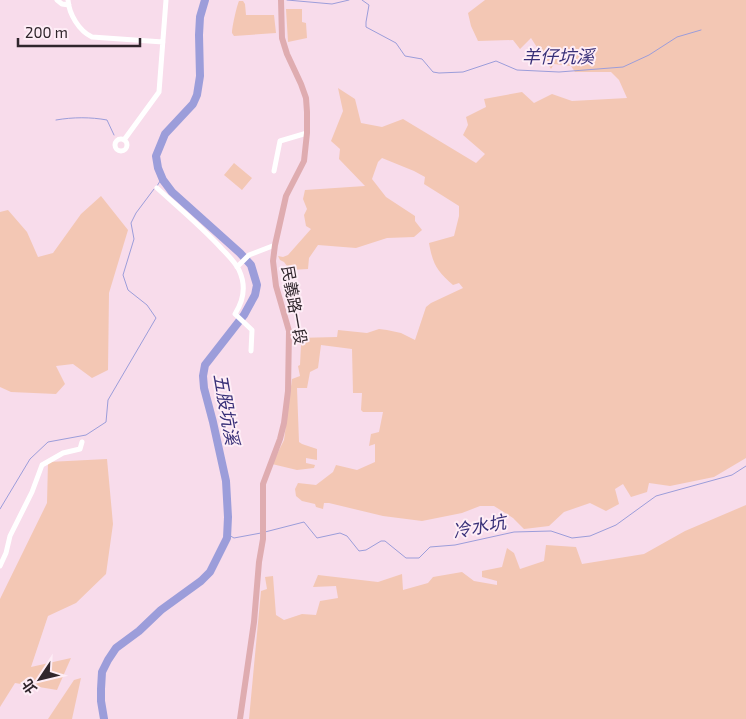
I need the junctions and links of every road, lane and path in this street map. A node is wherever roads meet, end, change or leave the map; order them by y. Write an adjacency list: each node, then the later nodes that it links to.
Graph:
1 (57, 0): 4 (street)
2 (166, 0): 5 (street)
3 (281, 0): 6 (main road, 民義路一段)
4 (68, 3): 5 (street)
5 (163, 42): 7 (street)
6 (307, 133): 8 (street); 10 (main road, 民義路一段)
7 (124, 140)
8 (274, 172)
9 (157, 188): 11 (street)
10 (275, 246): 11 (street); 15 (main road, 民義路一段)
11 (238, 266): 12 (street)
12 (251, 351)
13 (82, 442): 14 (street)
14 (0, 566)
15 (240, 719)

